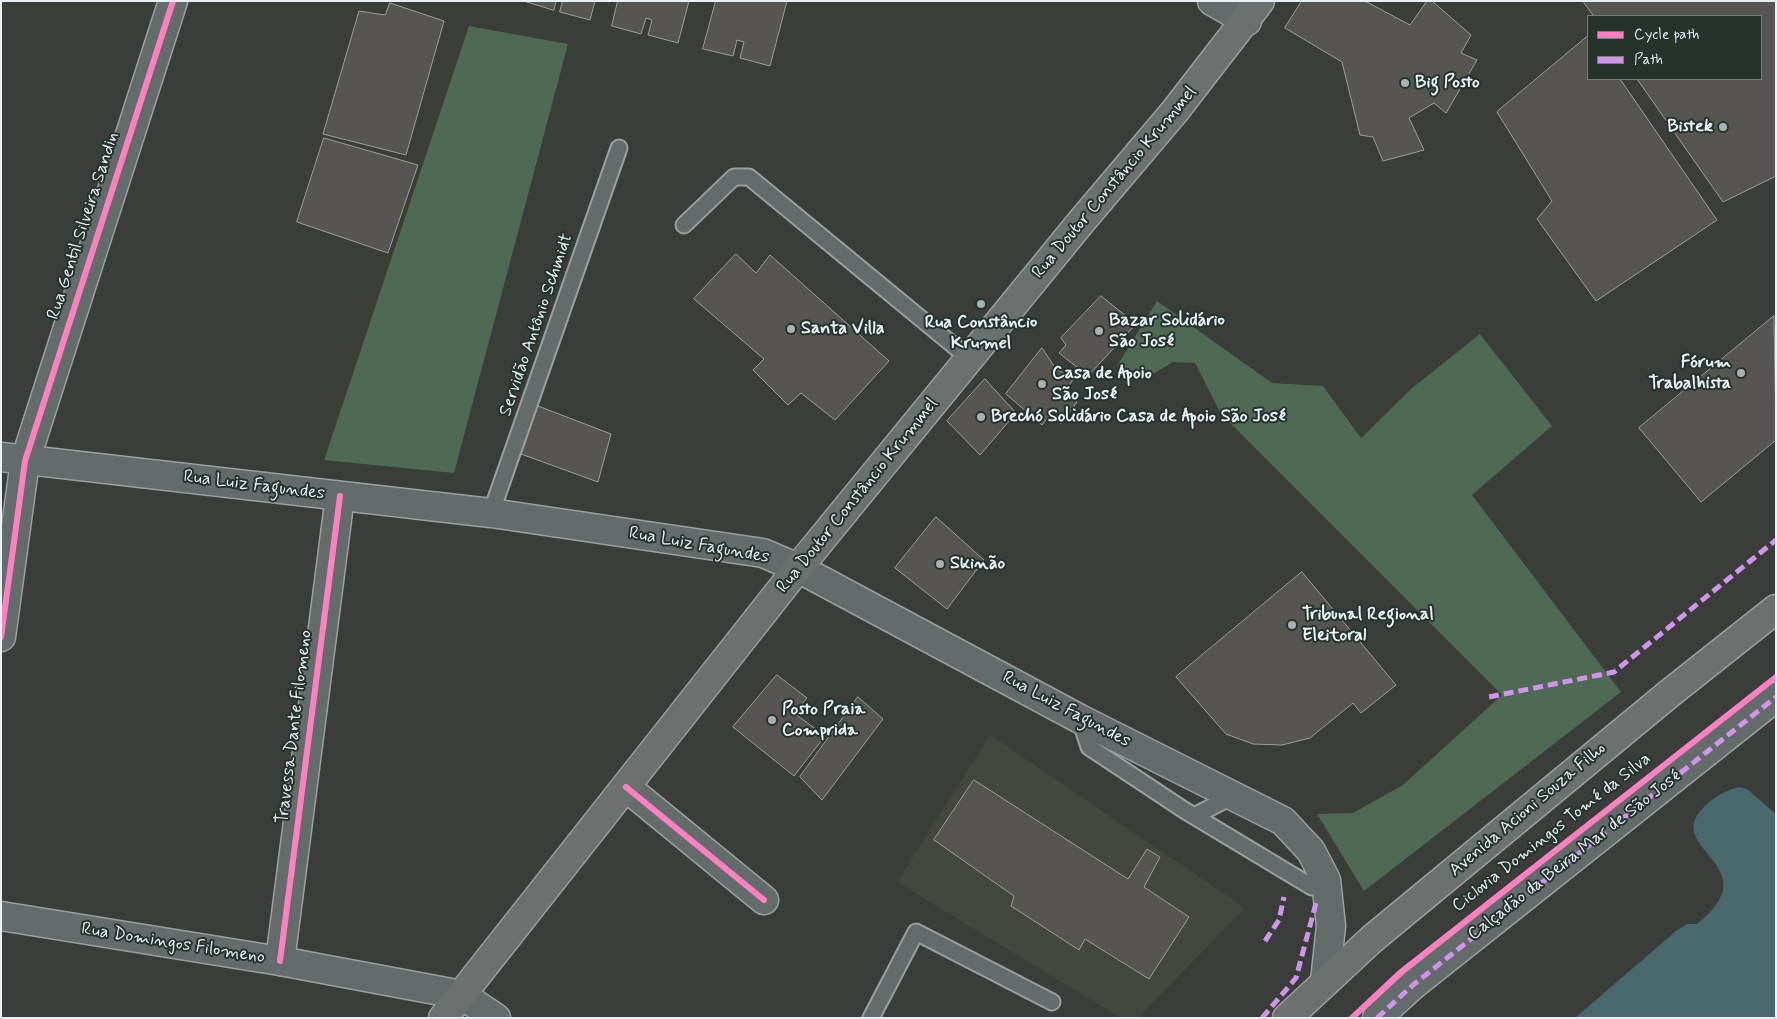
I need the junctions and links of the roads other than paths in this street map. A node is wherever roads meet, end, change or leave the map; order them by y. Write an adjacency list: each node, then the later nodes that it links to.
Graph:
1 (173, 1): 7 (main road, Rua Gentil Silveira Sandin)
2 (1212, 1): 3 (main road)
3 (1253, 11): 6 (main road, Rua Doutor Constâncio Krummel)
4 (619, 148): 9 (lane, Servidão Antônio Schmidt)
5 (684, 225): 6 (lane)
6 (970, 360): 10 (main road, Rua Doutor Constâncio Krummel)
7 (13, 459): 8 (main road, Rua Luiz Fagundes); 12 (main road, Rua Gentil Silveira Sandin)
8 (340, 496): 9 (main road, Rua Luiz Fagundes); 21 (main road, Travessa Dante Filomeno)
9 (491, 513): 10 (main road, Rua Luiz Fagundes)
10 (798, 568): 14 (main road, Rua Luiz Fagundes); 15 (main road, Rua Doutor Constâncio Krummel)
11 (1776, 609): 22 (main road, Avenida Acioni Souza Filho)
12 (1, 637)
13 (1776, 697): 29 (main road, Calçadão da Beira Mar de São José)
14 (1080, 719): 16 (main road, Rua Luiz Fagundes); 17 (lane)
15 (626, 787): 19 (main road); 23 (main road, Rua Doutor Constâncio Krummel)
16 (1233, 796): 17 (lane); 22 (main road, Rua Luiz Fagundes)
17 (1194, 816): 18 (lane)
18 (1312, 887)
19 (764, 900)
20 (1, 916): 21 (main road, Rua Domingos Filomeno)
21 (280, 961): 23 (main road, Rua Domingos Filomeno)
22 (1325, 981): 28 (main road, Avenida Acioni Souza Filho)
23 (462, 996): 25 (main road, Rua Doutor Constâncio Krummel); 26 (main road)
24 (1052, 1002): 27 (lane)
25 (443, 1018)
26 (496, 1018)
27 (871, 1018)
28 (1288, 1018)
29 (1377, 1018)

